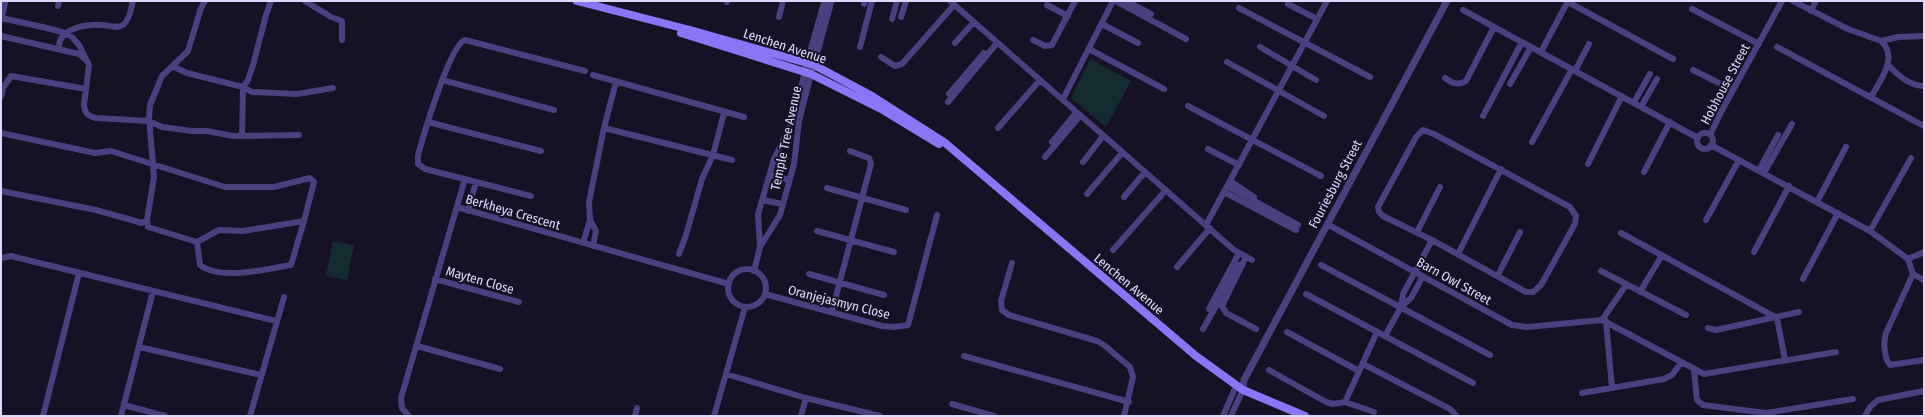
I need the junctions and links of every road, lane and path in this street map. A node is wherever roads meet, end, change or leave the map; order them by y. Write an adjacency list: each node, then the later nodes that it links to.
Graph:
1 (5, 1): 35 (street)
2 (132, 1): 41 (street)
3 (205, 1): 22 (street)
4 (272, 1): 88 (street)
5 (305, 1): 45 (street)
6 (577, 1): 32 (main road, Lenchen Avenue)
7 (783, 1): 33 (street)
8 (825, 1): 68 (street)
9 (831, 1): 68 (street)
10 (872, 1): 56 (street)
11 (897, 1): 37 (street)
12 (906, 1): 34 (street)
13 (1075, 1): 31 (street)
14 (1115, 1): 39 (street); 44 (street)
15 (1126, 1): 30 (street)
16 (1327, 1): 36 (street)
17 (1447, 1): 174 (street, Fouriesburg Street)
18 (1568, 1): 64 (street); 66 (street)
19 (1782, 1): 55 (street, Hobhouse Street)
20 (1793, 1): 29 (street)
21 (1816, 1): 29 (street)
22 (200, 4): 72 (street)
23 (953, 4): 38 (street); 62 (street); 65 (street)
24 (1288, 4): 36 (street)
25 (1047, 5): 31 (street)
26 (1238, 8): 49 (street)
27 (1692, 9): 55 (street, Hobhouse Street)
28 (1463, 10): 40 (street)
29 (1811, 10): 47 (street)
30 (1151, 14)
31 (1068, 16): 46 (street)
32 (638, 17): 68 (main road, Lenchen Avenue); 76 (main road, Lenchen Avenue)
33 (779, 17)
34 (901, 17)
35 (1, 18): 41 (street)
36 (1317, 18): 49 (street)
37 (892, 19)
38 (973, 22): 48 (street); 52 (street)
39 (1102, 24): 53 (street); 61 (street)
40 (1494, 27): 50 (street); 80 (street)
41 (65, 33): 51 (street); 60 (street)
42 (1, 36): 60 (street)
43 (1924, 36): 47 (street)
44 (1186, 39)
45 (342, 40)
46 (1033, 40)
47 (1881, 41): 71 (street)
48 (996, 42): 83 (street); 94 (street); 99 (street)
49 (1305, 42): 70 (street); 79 (street)
50 (1522, 42): 58 (street); 107 (street)
51 (76, 43): 63 (street); 69 (street)
52 (955, 43)
53 (1138, 43)
54 (1589, 44): 73 (street)
55 (1759, 44): 92 (street, Hobhouse Street)
56 (860, 47)
57 (1260, 47): 70 (street)
58 (1531, 47): 64 (street); 86 (street)
59 (1777, 47): 97 (street)
60 (59, 49): 63 (street)
61 (1089, 49): 91 (street); 98 (street)
62 (918, 51)
63 (70, 52): 69 (street)
64 (1541, 52): 73 (street)
65 (881, 58)
66 (1673, 59)
67 (1227, 62): 93 (street)
68 (811, 64): 76 (street); 129 (main road, Lenchen Avenue)
69 (89, 65): 90 (street)
70 (1292, 65): 84 (street); 93 (street)
71 (1888, 65): 87 (street); 97 (street)
72 (172, 66): 88 (street); 109 (street)
73 (1574, 70): 95 (street); 125 (street)
74 (1693, 70): 92 (street)
75 (584, 71): 82 (street)
76 (808, 73): 129 (main road, Lenchen Avenue); 146 (street, Temple Tree Avenue); 149 (street, Temple Tree Avenue)
77 (1650, 74): 100 (street)
78 (593, 75): 85 (street)
79 (1370, 77)
80 (1445, 78)
81 (1658, 79): 102 (street)
82 (442, 80): 103 (street); 110 (street)
83 (1040, 80): 98 (street); 115 (street)
84 (1316, 80)
85 (616, 82): 104 (street); 114 (street)
86 (1510, 84)
87 (1924, 86)
88 (244, 87): 89 (street); 120 (street)
89 (333, 88)
90 (86, 89): 96 (street); 109 (street)
91 (1164, 89)
92 (1733, 90): 118 (street, Hobhouse Street)
93 (1278, 91): 106 (street); 123 (street)
94 (949, 94)
95 (1622, 96): 100 (street); 141 (street)
96 (1, 97)
97 (1871, 97): 113 (street)
98 (1063, 100): 105 (street)
99 (948, 102)
100 (1634, 102): 102 (street)
101 (1188, 106): 123 (street)
102 (1641, 107): 111 (street)
103 (554, 110)
104 (724, 113): 108 (street); 133 (street)
105 (1078, 115): 121 (street); 124 (street); 134 (street)
106 (1324, 116)
107 (1484, 116)
108 (744, 117)
109 (149, 121): 120 (street); 139 (street)
110 (428, 122): 130 (street); 148 (street)
111 (1670, 122): 122 (street); 144 (street)
112 (1792, 124): 145 (street)
113 (1924, 126)
114 (604, 128): 133 (street); 171 (street)
115 (998, 128)
116 (1, 133): 139 (street)
117 (299, 135): 120 (street)
118 (1710, 135): 122 (street); 126 (street)
119 (1778, 135): 145 (street)
120 (242, 136)
121 (1104, 136): 132 (street); 138 (street)
122 (1698, 138): 126 (street)
123 (1252, 139): 140 (street); 147 (street)
124 (1052, 142)
125 (1532, 142)
126 (1711, 145): 137 (street)
127 (1846, 148): 163 (street)
128 (1208, 149): 140 (street)
129 (952, 150): 254 (main road, Lenchen Avenue)
130 (541, 151)
131 (850, 151): 160 (street)
132 (1122, 153): 143 (street); 157 (street)
133 (713, 155): 136 (street); 192 (street)
134 (1046, 156)
135 (1910, 158): 178 (street)
136 (732, 160)
137 (1739, 160): 145 (street); 172 (street)
138 (1083, 162)
139 (153, 164): 170 (street); 173 (street)
140 (1239, 164): 152 (street)
141 (1588, 164)
142 (1501, 169): 179 (street); 193 (street); 208 (street)
143 (1145, 172): 155 (street); 159 (street)
144 (1644, 172)
145 (1762, 172): 151 (street)
146 (770, 175): 149 (street); 162 (street, Temple Tree Avenue)
147 (1320, 176)
148 (465, 179): 150 (street); 165 (street)
149 (789, 180): 164 (street, Temple Tree Avenue)
150 (476, 182): 158 (street); 167 (street)
151 (1789, 186): 163 (street); 190 (street)
152 (1227, 187): 161 (street); 175 (street); 176 (street)
153 (1440, 187): 179 (street)
154 (827, 188): 160 (street)
155 (1166, 190): 175 (street); 188 (street)
156 (1, 191): 170 (street)
157 (1087, 194)
158 (531, 196)
159 (1124, 197)
160 (862, 198): 166 (street); 182 (street)
161 (1256, 198)
162 (763, 200): 164 (street); 187 (street, Temple Tree Avenue)
163 (1817, 202): 168 (street)
164 (782, 204): 187 (street, Temple Tree Avenue)
165 (457, 208): 167 (street, Berkheya Crescent); 210 (street, Berkheya Crescent)
166 (906, 210)
167 (468, 211): 185 (street, Berkheya Crescent)
168 (1838, 213): 178 (street); 211 (street)
169 (938, 215): 226 (street, Oranjejasmyn Close)
170 (147, 220): 184 (street)
171 (590, 220): 185 (street); 186 (street)
172 (1706, 220)
173 (304, 221): 184 (street); 184 (street)
174 (1327, 224): 204 (street, Barn Owl Street); 254 (street, Fouriesburg Street)
175 (1208, 226): 195 (street); 201 (street)
176 (1297, 228)
177 (817, 231): 182 (street)
178 (1870, 231): 197 (street)
179 (1417, 232): 183 (street)
180 (1520, 232): 208 (street)
181 (1621, 233): 194 (street)
182 (851, 240): 189 (street); 213 (street)
183 (1432, 240): 193 (street); 204 (street)
184 (197, 242)
185 (583, 243): 186 (street, Berkheya Crescent)
186 (593, 246): 214 (street, Berkheya Crescent)
187 (760, 247): 202 (street, Temple Tree Avenue)
188 (1113, 250)
189 (894, 252)
190 (1754, 252)
191 (1924, 252): 197 (street)
192 (679, 254)
193 (1458, 254): 208 (street)
194 (1662, 254): 217 (street); 229 (street)
195 (1243, 256): 198 (street); 225 (street); 233 (street); 234 (street)
196 (1, 258): 203 (street)
197 (1908, 259): 207 (street)
198 (1252, 260)
199 (1012, 263): 260 (street)
200 (1321, 264): 224 (street)
201 (1177, 267)
202 (754, 271): 214 (street); 218 (street)
203 (79, 272): 216 (street); 266 (street)
204 (1415, 272): 209 (street, Barn Owl Street); 224 (street)
205 (1601, 272): 215 (street)
206 (809, 274): 213 (street)
207 (1913, 274): 212 (street); 244 (street)
208 (1498, 275)
209 (1422, 276): 224 (street); 230 (street, Barn Owl Street)
210 (435, 279): 222 (street, Mayten Close); 238 (street, Berkheya Crescent)
211 (1802, 279)
212 (1924, 280)
213 (839, 282): 220 (street); 226 (street)
214 (729, 284): 223 (street)
215 (1626, 285): 217 (street); 230 (street)
216 (153, 291): 231 (street); 239 (street)
217 (1640, 292): 228 (street)
218 (765, 294): 223 (street); 226 (street, Oranjejasmyn Close)
219 (1306, 294): 236 (street)
220 (884, 295)
221 (284, 297): 231 (street)
222 (519, 302)
223 (746, 307): 251 (street)
224 (1401, 307): 237 (street); 241 (street)
225 (1209, 309)
226 (832, 312)
227 (1800, 312): 229 (street)
228 (1686, 315)
229 (1777, 318): 232 (street); 243 (street)
230 (1604, 320): 245 (street); 255 (street)
231 (276, 321): 252 (street)
232 (1708, 328)
233 (1203, 329)
234 (1256, 329)
235 (1287, 332): 250 (street)
236 (1378, 332): 237 (street); 246 (street)
237 (1385, 336): 253 (street)
238 (417, 346): 247 (street); 270 (street, Berkheya Crescent)
239 (139, 347): 252 (street); 263 (street)
240 (1836, 352): 243 (street)
241 (1490, 355)
242 (964, 356): 260 (street)
243 (1785, 360): 249 (street)
244 (1924, 360)
245 (1681, 363): 249 (street); 255 (street)
246 (1363, 364): 250 (street); 280 (street)
247 (500, 369)
248 (1269, 370): 261 (street)
249 (1694, 370): 259 (street)
250 (1359, 371): 261 (street)
251 (726, 374): 258 (street); 272 (street)
252 (261, 375): 269 (street)
253 (1473, 383)
254 (1239, 388): 277 (street); 278 (street); 279 (main road, Lenchen Avenue)
255 (1612, 388): 257 (street)
256 (1924, 391): 281 (street)
257 (1582, 393)
258 (806, 398): 273 (street); 274 (street)
259 (1853, 399)
260 (1128, 402): 276 (street)
261 (1345, 402): 265 (street)
262 (952, 404): 275 (street)
263 (124, 406): 267 (street); 268 (street)
264 (637, 408): 271 (street)
265 (1374, 412)
266 (42, 416)
267 (121, 416)
268 (166, 416)
269 (250, 416)
270 (409, 416)
271 (635, 416)
272 (714, 416)
273 (801, 416)
274 (880, 416)
275 (994, 416)
276 (1124, 416)
277 (1223, 416)
278 (1231, 416)
279 (1305, 416)
280 (1457, 416)
281 (1865, 416)

